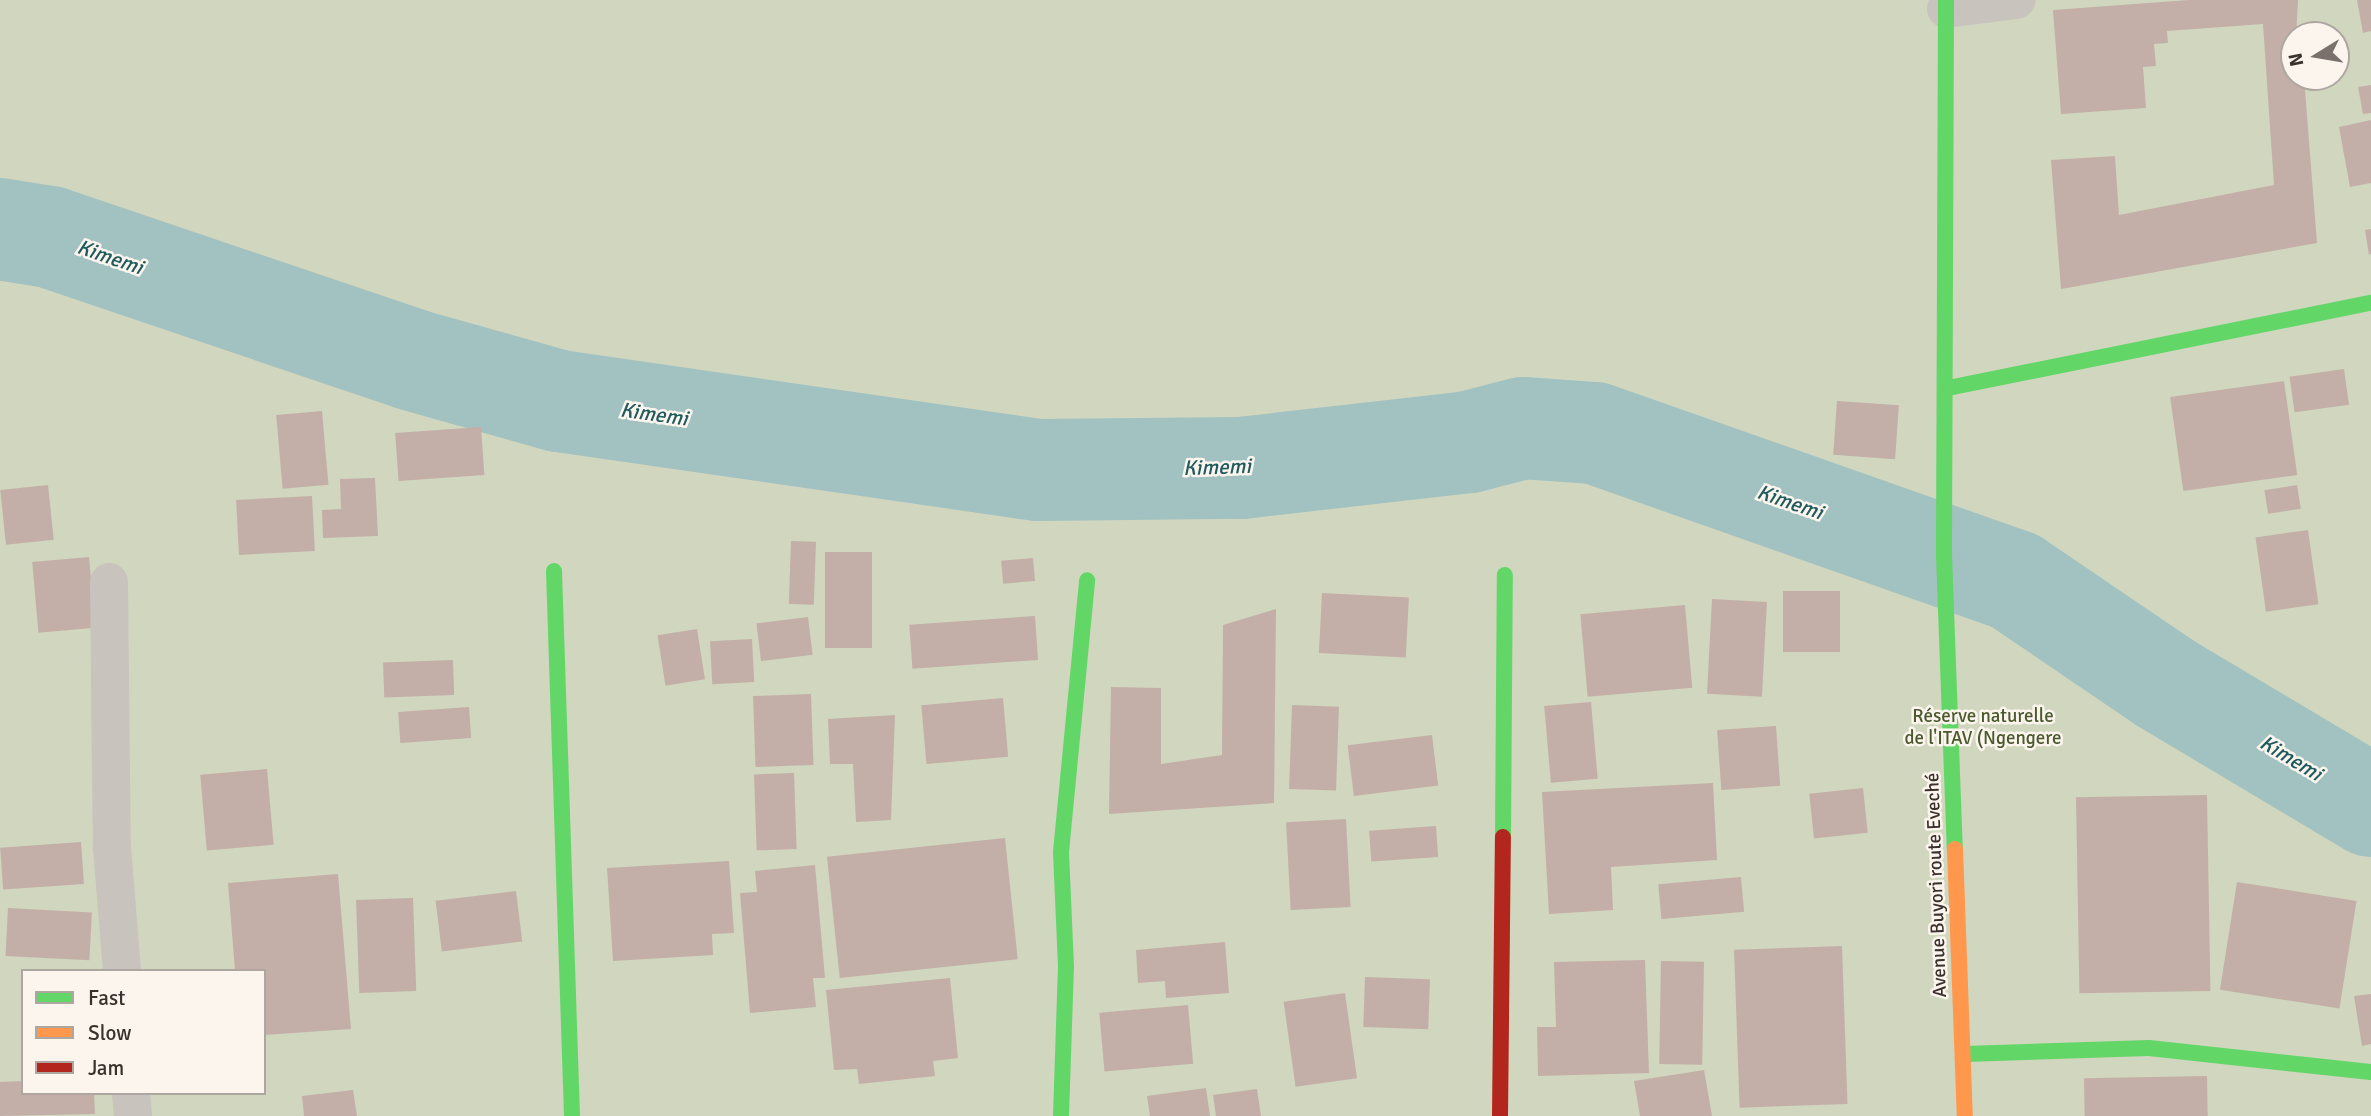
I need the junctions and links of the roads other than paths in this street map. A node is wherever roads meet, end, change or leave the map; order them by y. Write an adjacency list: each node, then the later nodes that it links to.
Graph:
1 (2016, 0): 2 (street)
2 (1946, 4): 4 (street, Avenue Buyori route Eveché)
3 (2371, 303): 4 (street)
4 (1948, 388): 10 (street, Avenue Buyori route Eveché)
5 (554, 571): 14 (street)
6 (1505, 575): 16 (street)
7 (1087, 580): 15 (street)
8 (109, 582): 9 (street)
9 (122, 969)
10 (1965, 1054): 11 (street); 17 (street, Avenue Buyori route Eveché)
11 (2371, 1072)
12 (131, 1095): 13 (street)
13 (133, 1116)
14 (572, 1116)
15 (1061, 1116)
16 (1500, 1116)
17 (1965, 1116)

